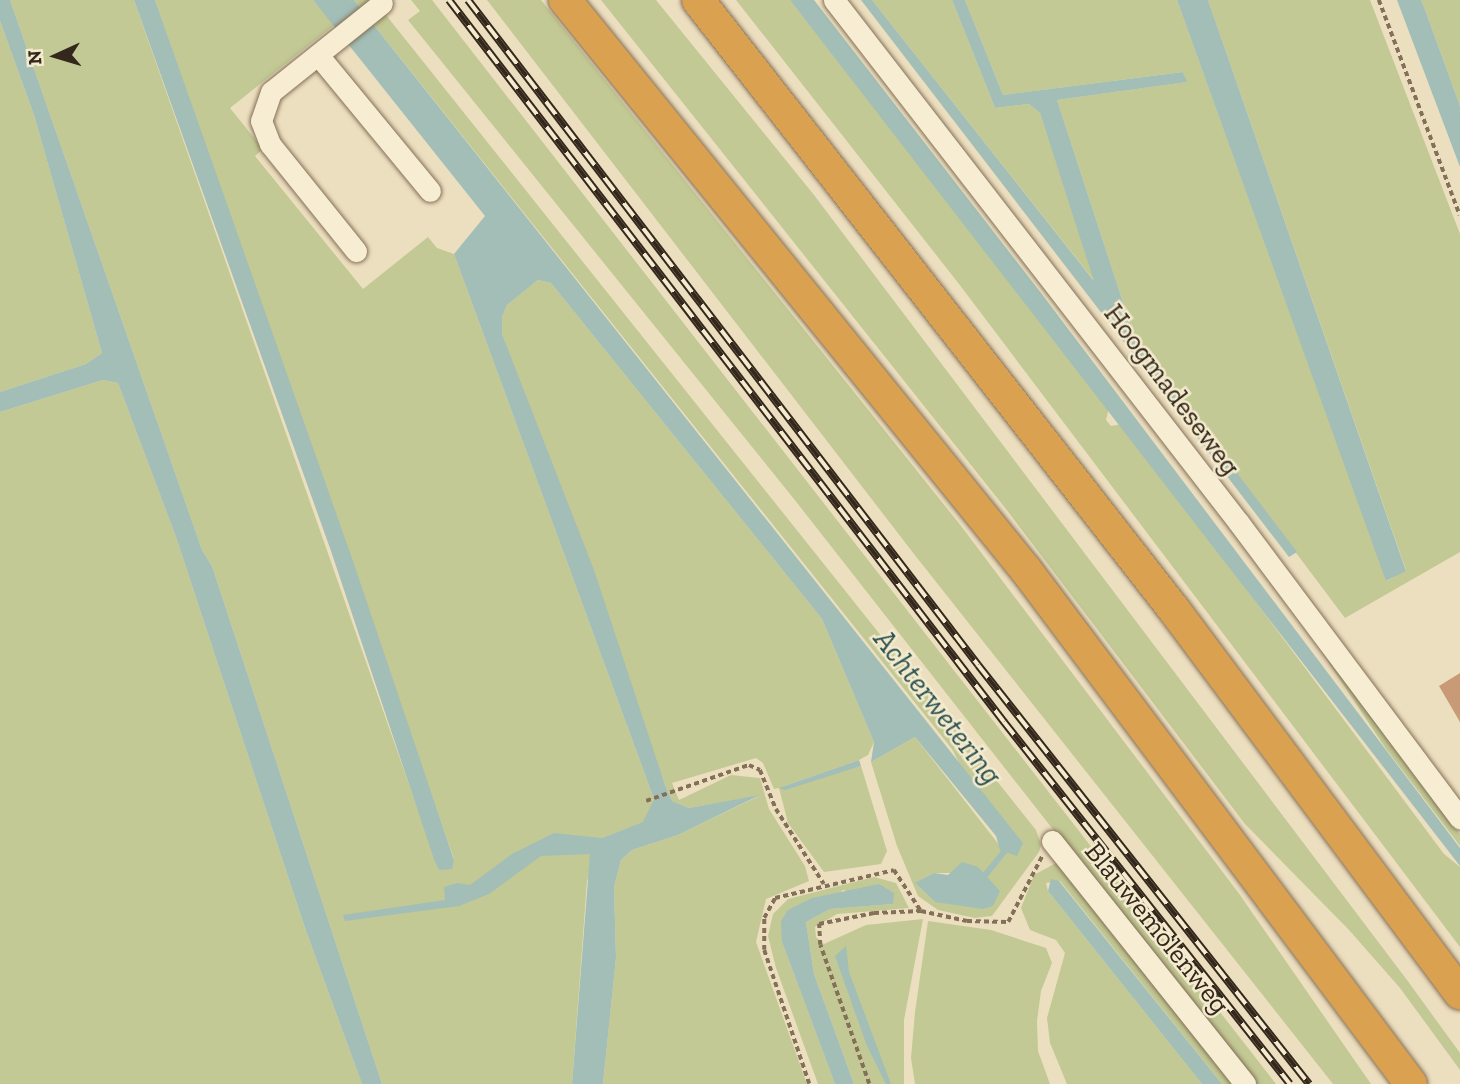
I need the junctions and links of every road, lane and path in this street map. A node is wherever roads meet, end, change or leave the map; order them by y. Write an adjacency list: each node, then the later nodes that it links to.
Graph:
1 (565, 0): 19 (highway)
2 (698, 0): 15 (highway)
3 (834, 0): 11 (street, Hoogmadeseweg)
4 (1379, 0): 8 (path)
5 (382, 3): 6 (street)
6 (318, 55): 7 (street); 9 (street)
7 (430, 191)
8 (1460, 215)
9 (356, 251)
10 (646, 801): 13 (path)
11 (1460, 818)
12 (1052, 841): 14 (path, Blauwemolenweg); 18 (street, Blauwemolenweg)
13 (824, 884): 14 (path); 16 (path)
14 (921, 911): 17 (path)
15 (1460, 994)
16 (810, 1084)
17 (869, 1084)
18 (1245, 1084)
19 (1411, 1084)

